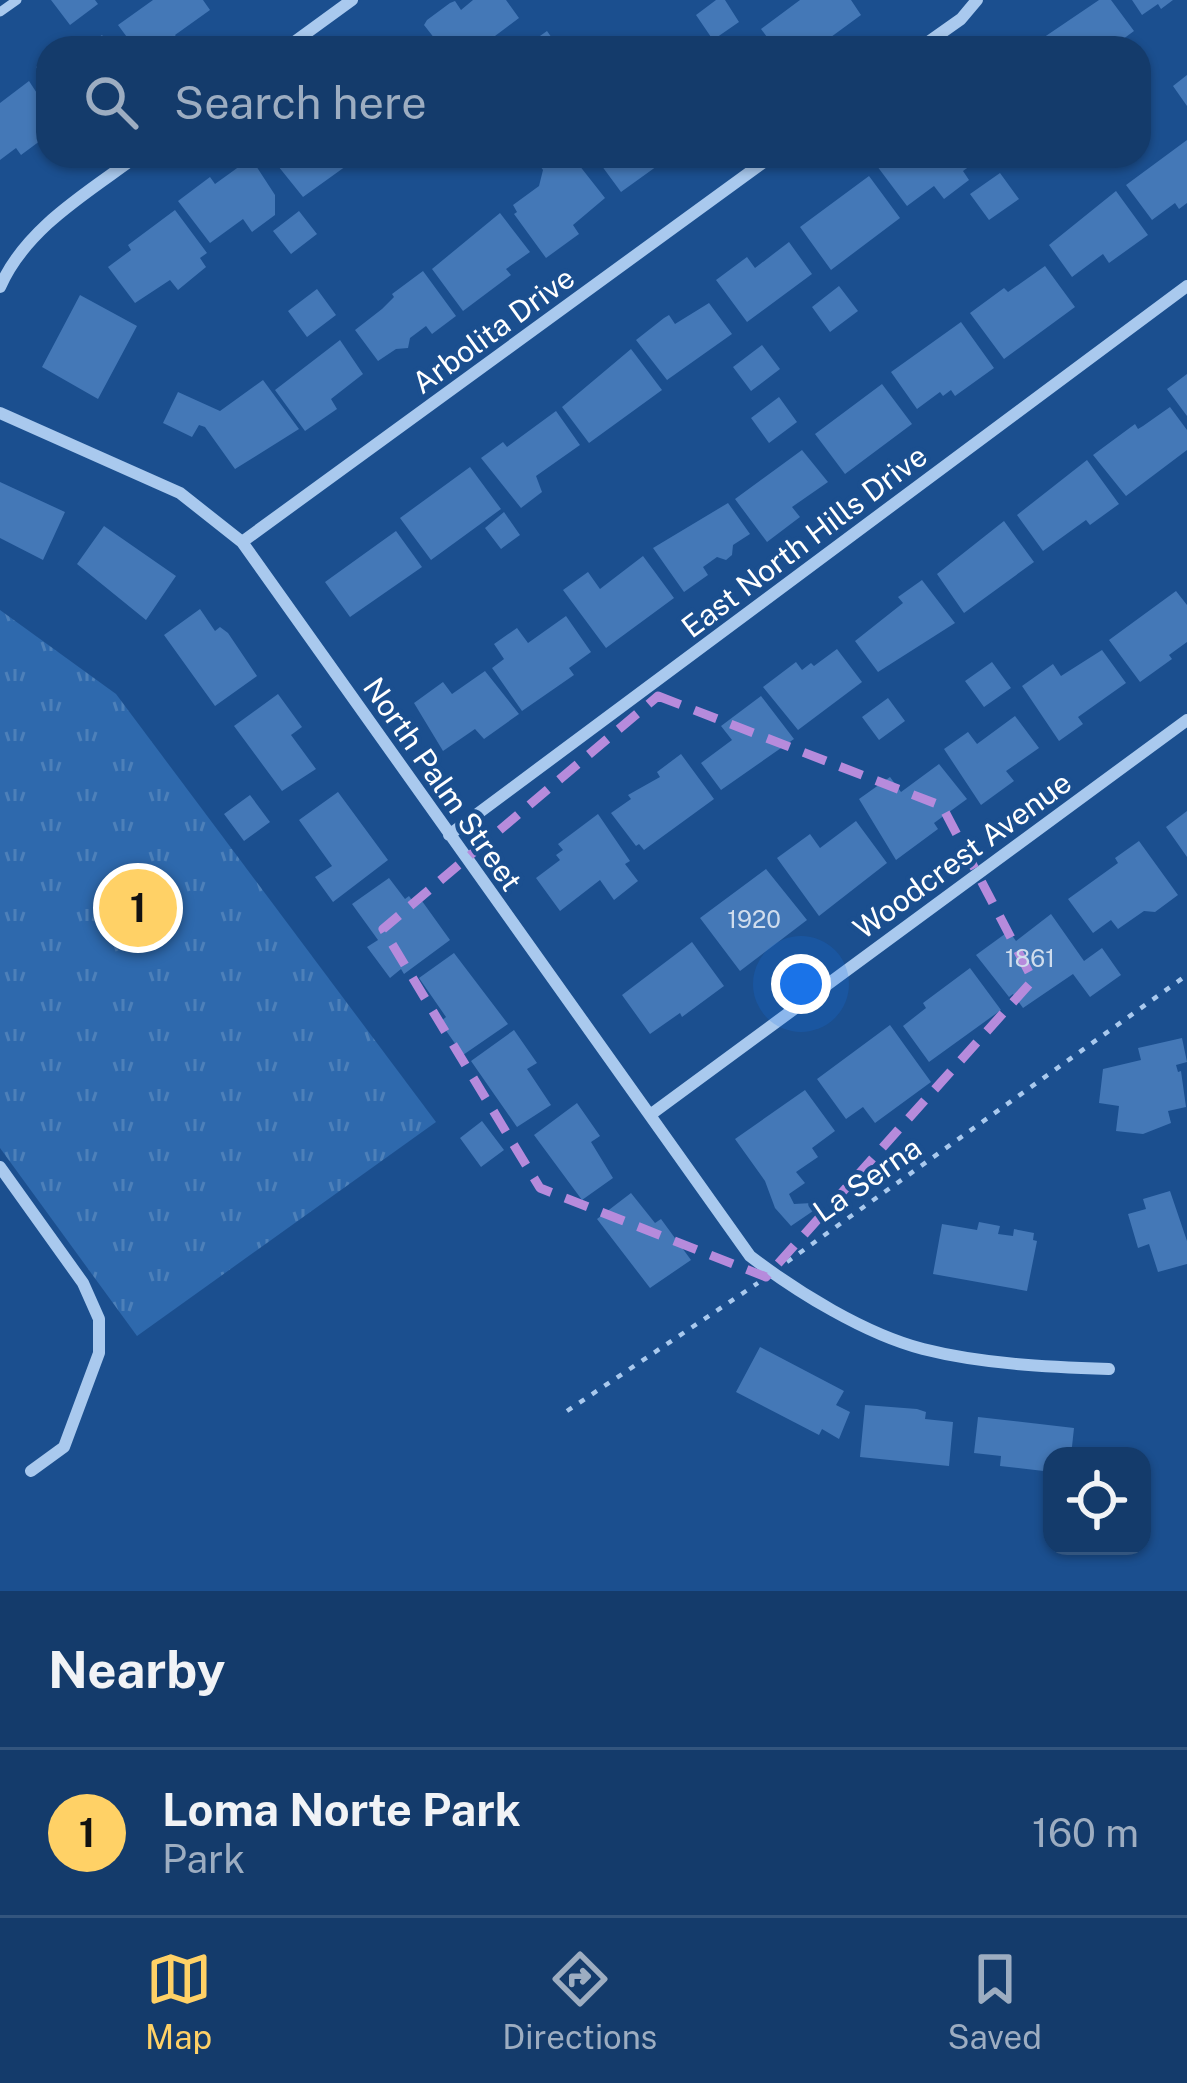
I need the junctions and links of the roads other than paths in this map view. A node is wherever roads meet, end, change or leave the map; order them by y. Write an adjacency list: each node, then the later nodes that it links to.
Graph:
1 (17, 0): 4 (lane)
2 (352, 0): 5 (street)
3 (977, 0): 6 (street)
4 (0, 12)
5 (302, 36)
6 (937, 36)
7 (120, 168): 10 (street)
8 (756, 168): 12 (street, Arbolita Drive)
9 (1187, 286): 14 (street, East North Hills Drive)
10 (0, 287)
11 (0, 413): 12 (street, North Palm Street)
12 (242, 542): 14 (street, North Palm Street)
13 (1187, 720): 15 (street, Woodcrest Avenue)
14 (449, 835): 15 (street, North Palm Street)
15 (650, 1115): 17 (street, North Palm Street)
16 (0, 1167): 18 (street)
17 (1109, 1369)
18 (31, 1471)

